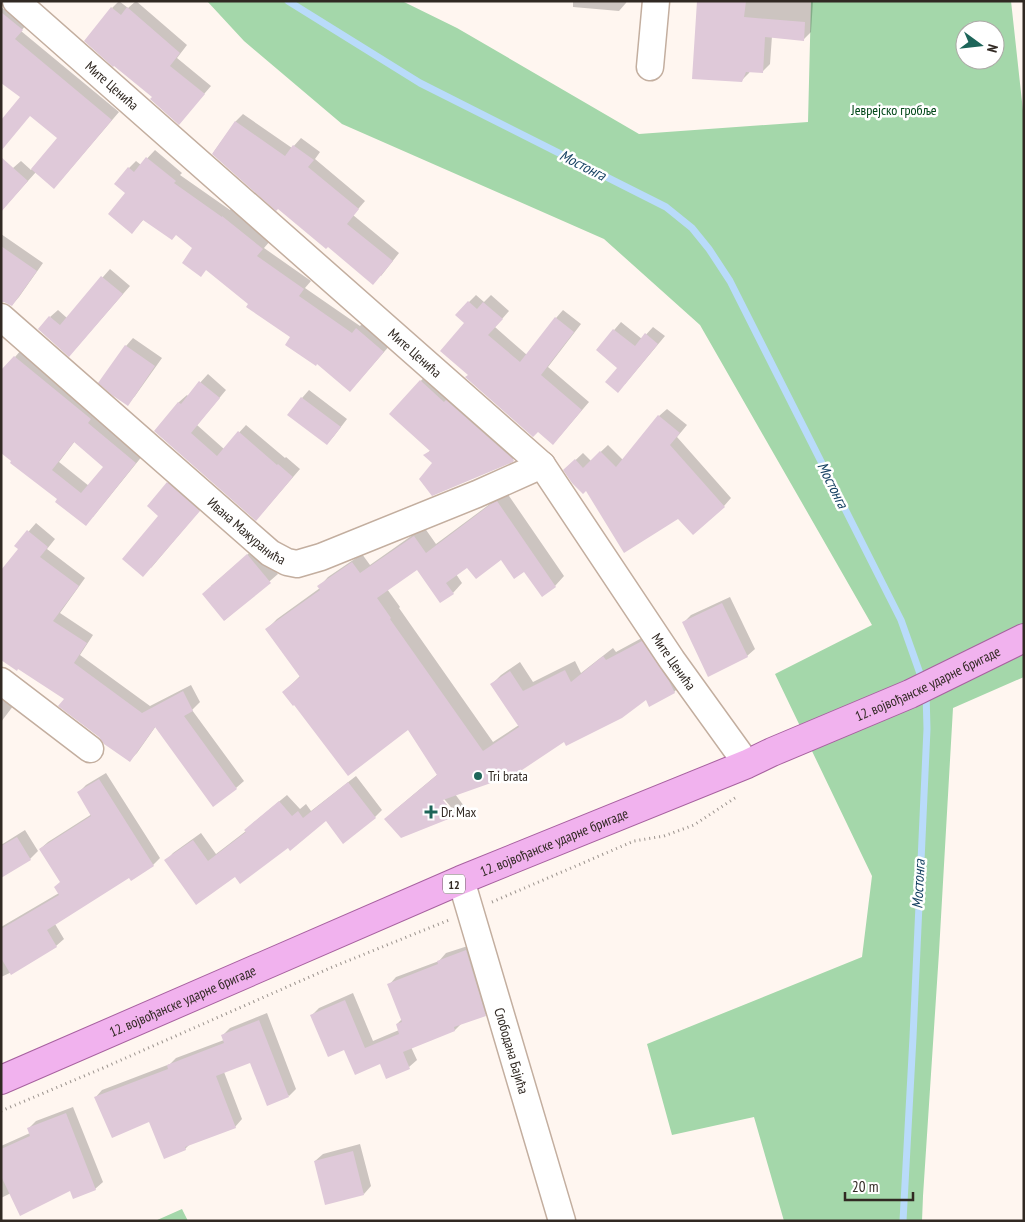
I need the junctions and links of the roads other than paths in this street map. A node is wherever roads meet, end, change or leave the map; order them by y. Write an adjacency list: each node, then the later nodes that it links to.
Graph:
1 (16, 1): 5 (street, Мите Ценића)
2 (656, 1): 3 (street)
3 (650, 67)
4 (1, 317): 5 (street, Ивана Мажуранића)
5 (542, 465): 9 (street, Мите Ценића)
6 (1024, 638): 9 (main road, 12. војвођанске ударне бригаде / 12)
7 (1, 680): 8 (street)
8 (90, 749)
9 (747, 764): 10 (main road, 12. војвођанске ударне бригаде / 12)
10 (461, 880): 11 (main road, 12. војвођанске ударне бригаде / 12); 12 (street, Слободана Бајића)
11 (1, 1080)
12 (562, 1221)

